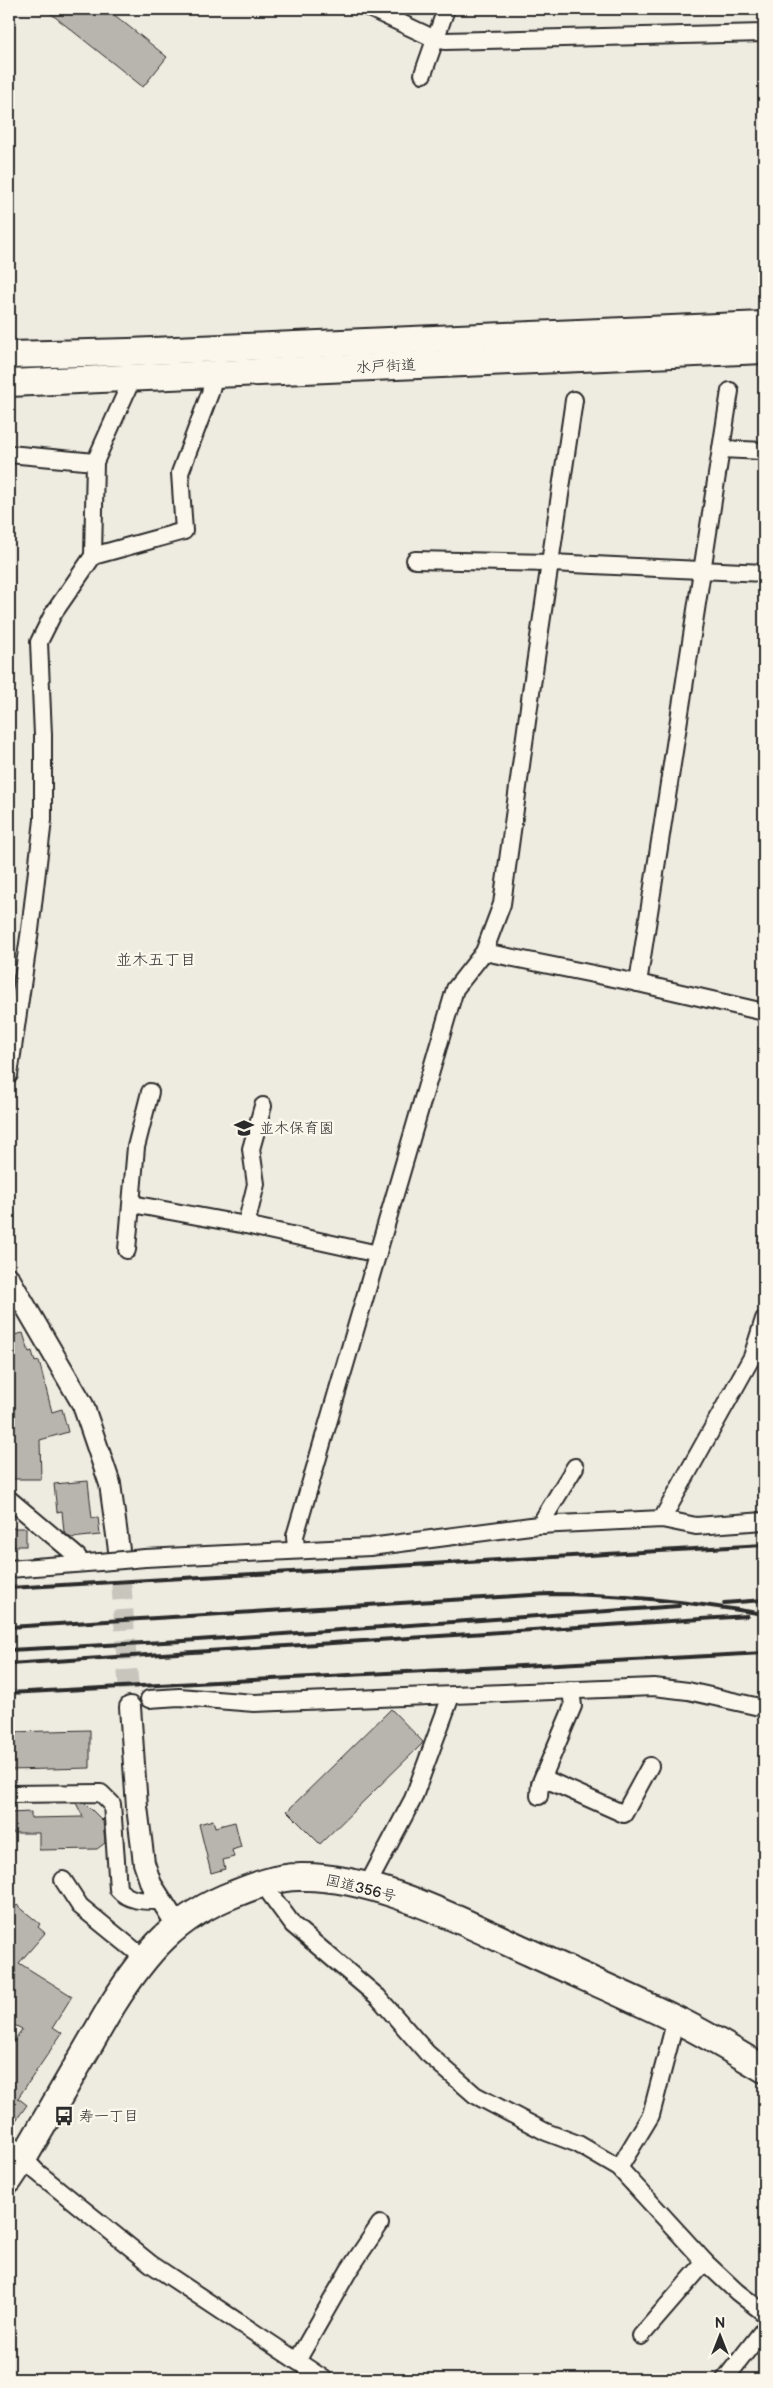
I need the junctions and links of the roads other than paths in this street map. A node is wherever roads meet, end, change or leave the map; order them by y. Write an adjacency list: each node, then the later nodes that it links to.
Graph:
1 (371, 9): 4 (street)
2 (446, 9): 4 (street)
3 (764, 33): 4 (street)
4 (435, 40): 5 (street)
5 (423, 74)
6 (764, 325): 8 (highway, 水戸街道)
7 (764, 350): 9 (highway, 水戸街道)
8 (9, 355)
9 (215, 373): 10 (highway, 水戸街道); 18 (street)
10 (133, 377): 11 (highway, 水戸街道); 17 (street)
11 (9, 383)
12 (730, 391): 14 (street)
13 (574, 400): 20 (street)
14 (721, 450): 15 (street); 21 (street)
15 (764, 451)
16 (9, 454): 17 (street)
17 (96, 462): 18 (street)
18 (93, 556): 26 (street)
19 (415, 560): 20 (street)
20 (551, 563): 21 (street); 23 (street)
21 (702, 570): 22 (street); 24 (street)
22 (764, 573)
23 (484, 952): 24 (street); 32 (street)
24 (638, 982): 25 (street)
25 (764, 1012)
26 (9, 1075)
27 (150, 1092): 29 (street)
28 (263, 1106): 30 (street)
29 (132, 1204): 30 (street); 31 (street)
30 (246, 1225): 32 (street)
31 (127, 1250)
32 (378, 1254): 41 (street)
33 (9, 1278): 40 (street)
34 (764, 1319): 37 (street)
35 (575, 1467): 39 (street)
36 (9, 1499): 42 (street)
37 (662, 1518): 38 (street); 39 (street)
38 (764, 1521)
39 (544, 1525): 41 (street)
40 (119, 1550)
41 (296, 1550): 42 (street, bridge)
42 (79, 1563): 43 (street)
43 (9, 1568)
44 (571, 1690): 45 (street); 48 (street); 50 (street)
45 (451, 1696): 46 (street); 55 (street)
46 (149, 1698)
47 (130, 1707): 56 (street)
48 (764, 1708)
49 (650, 1766): 50 (street)
50 (543, 1778): 52 (street)
51 (9, 1794): 56 (street)
52 (539, 1796)
53 (62, 1880): 58 (street)
54 (262, 1883): 55 (highway, 国道356号); 57 (highway, 国道356号); 62 (street)
55 (367, 1886): 59 (highway, 国道356号)
56 (161, 1901): 57 (street)
57 (177, 1925): 58 (highway, 国道356号)
58 (144, 1958): 61 (highway, 国道356号)
59 (676, 2019): 60 (highway, 国道356号); 62 (street)
60 (764, 2069)
61 (16, 2151): 63 (highway, 国道356号); 69 (street)
62 (619, 2168): 65 (street)
63 (9, 2180)
64 (380, 2224): 69 (street)
65 (705, 2262): 66 (street); 68 (street)
66 (764, 2313)
67 (764, 2329): 71 (street)
68 (641, 2336)
69 (297, 2361): 70 (street)
70 (324, 2379)
71 (725, 2379)

